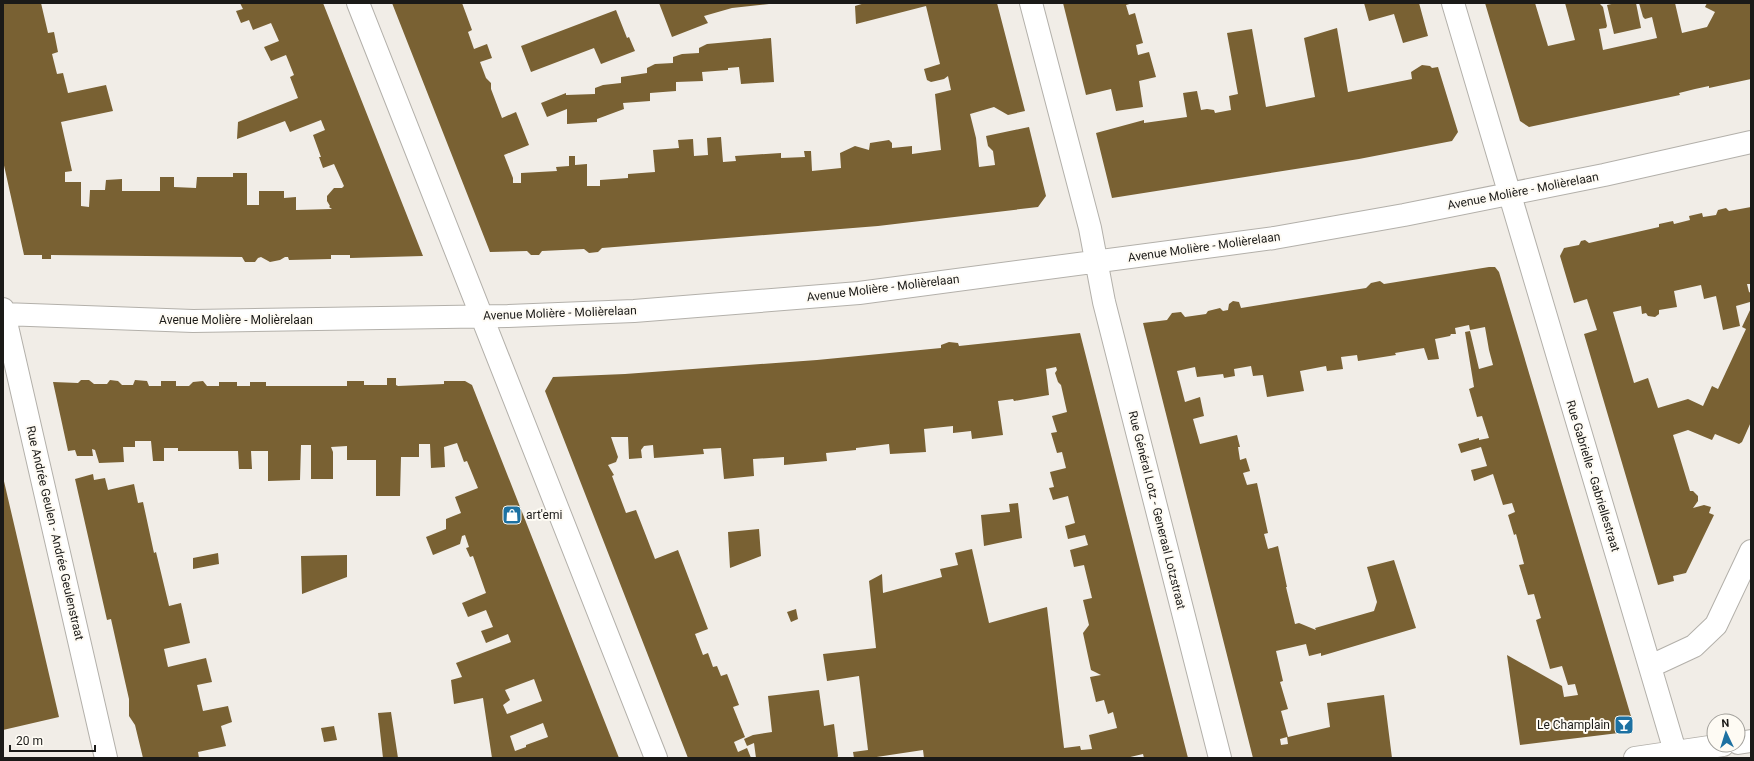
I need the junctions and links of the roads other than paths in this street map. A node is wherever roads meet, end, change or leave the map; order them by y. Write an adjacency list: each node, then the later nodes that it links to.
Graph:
1 (358, 3): 8 (street)
2 (1031, 3): 6 (street, Rue Général Lotz - Generaal Lotzstraat)
3 (1453, 3): 5 (street, Rue Gabrielle - Gabriellestraat)
4 (1751, 142): 5 (street, Avenue Molière - Molièrelaan)
5 (1508, 194): 6 (street, Avenue Molière - Molièrelaan); 10 (street, Rue Gabrielle - Gabriellestraat)
6 (1096, 261): 8 (street, Avenue Molière - Molièrelaan); 15 (street, Rue Général Lotz - Generaal Lotzstraat)
7 (3, 313): 8 (street, Avenue Molière - Molièrelaan); 13 (street, Rue Andrée Geulen - Andrée Geulenstraat)
8 (482, 317): 14 (street)
9 (1751, 551): 10 (street)
10 (1651, 666): 12 (street, Rue Gabrielle - Gabriellestraat)
11 (1706, 749): 12 (street)
12 (1676, 756): 16 (street)
13 (106, 758)
14 (656, 758)
15 (1220, 758)
16 (1635, 758)

